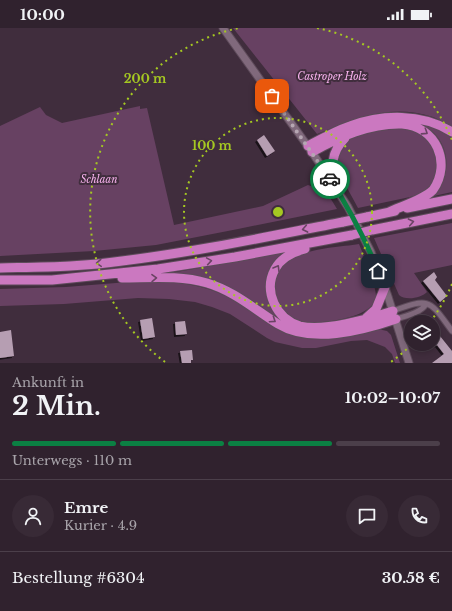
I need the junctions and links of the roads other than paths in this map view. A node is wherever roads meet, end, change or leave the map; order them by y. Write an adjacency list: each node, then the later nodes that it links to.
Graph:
1 (223, 28): 4 (main road)
2 (452, 132): 4 (highway)
3 (348, 135): 4 (highway); 5 (highway); 7 (highway, one-way to 7)
4 (310, 149): 5 (main road)
5 (335, 186): 13 (main road)
6 (452, 199): 7 (highway)
7 (389, 212): 10 (highway, one-way to 10, bridge)
8 (452, 214): 9 (highway, one-way to 8, bridge)
9 (328, 240): 11 (highway, one-way to 9); 16 (highway, one-way to 9)
10 (0, 268)
11 (73, 278): 12 (highway); 15 (highway, one-way to 15)
12 (0, 280)
13 (385, 287): 15 (main road); 16 (highway)
14 (426, 304): 15 (street); 15 (street); 17 (street)
15 (394, 315): 16 (highway); 18 (main road)
16 (363, 320)
17 (452, 331)
18 (409, 363)

